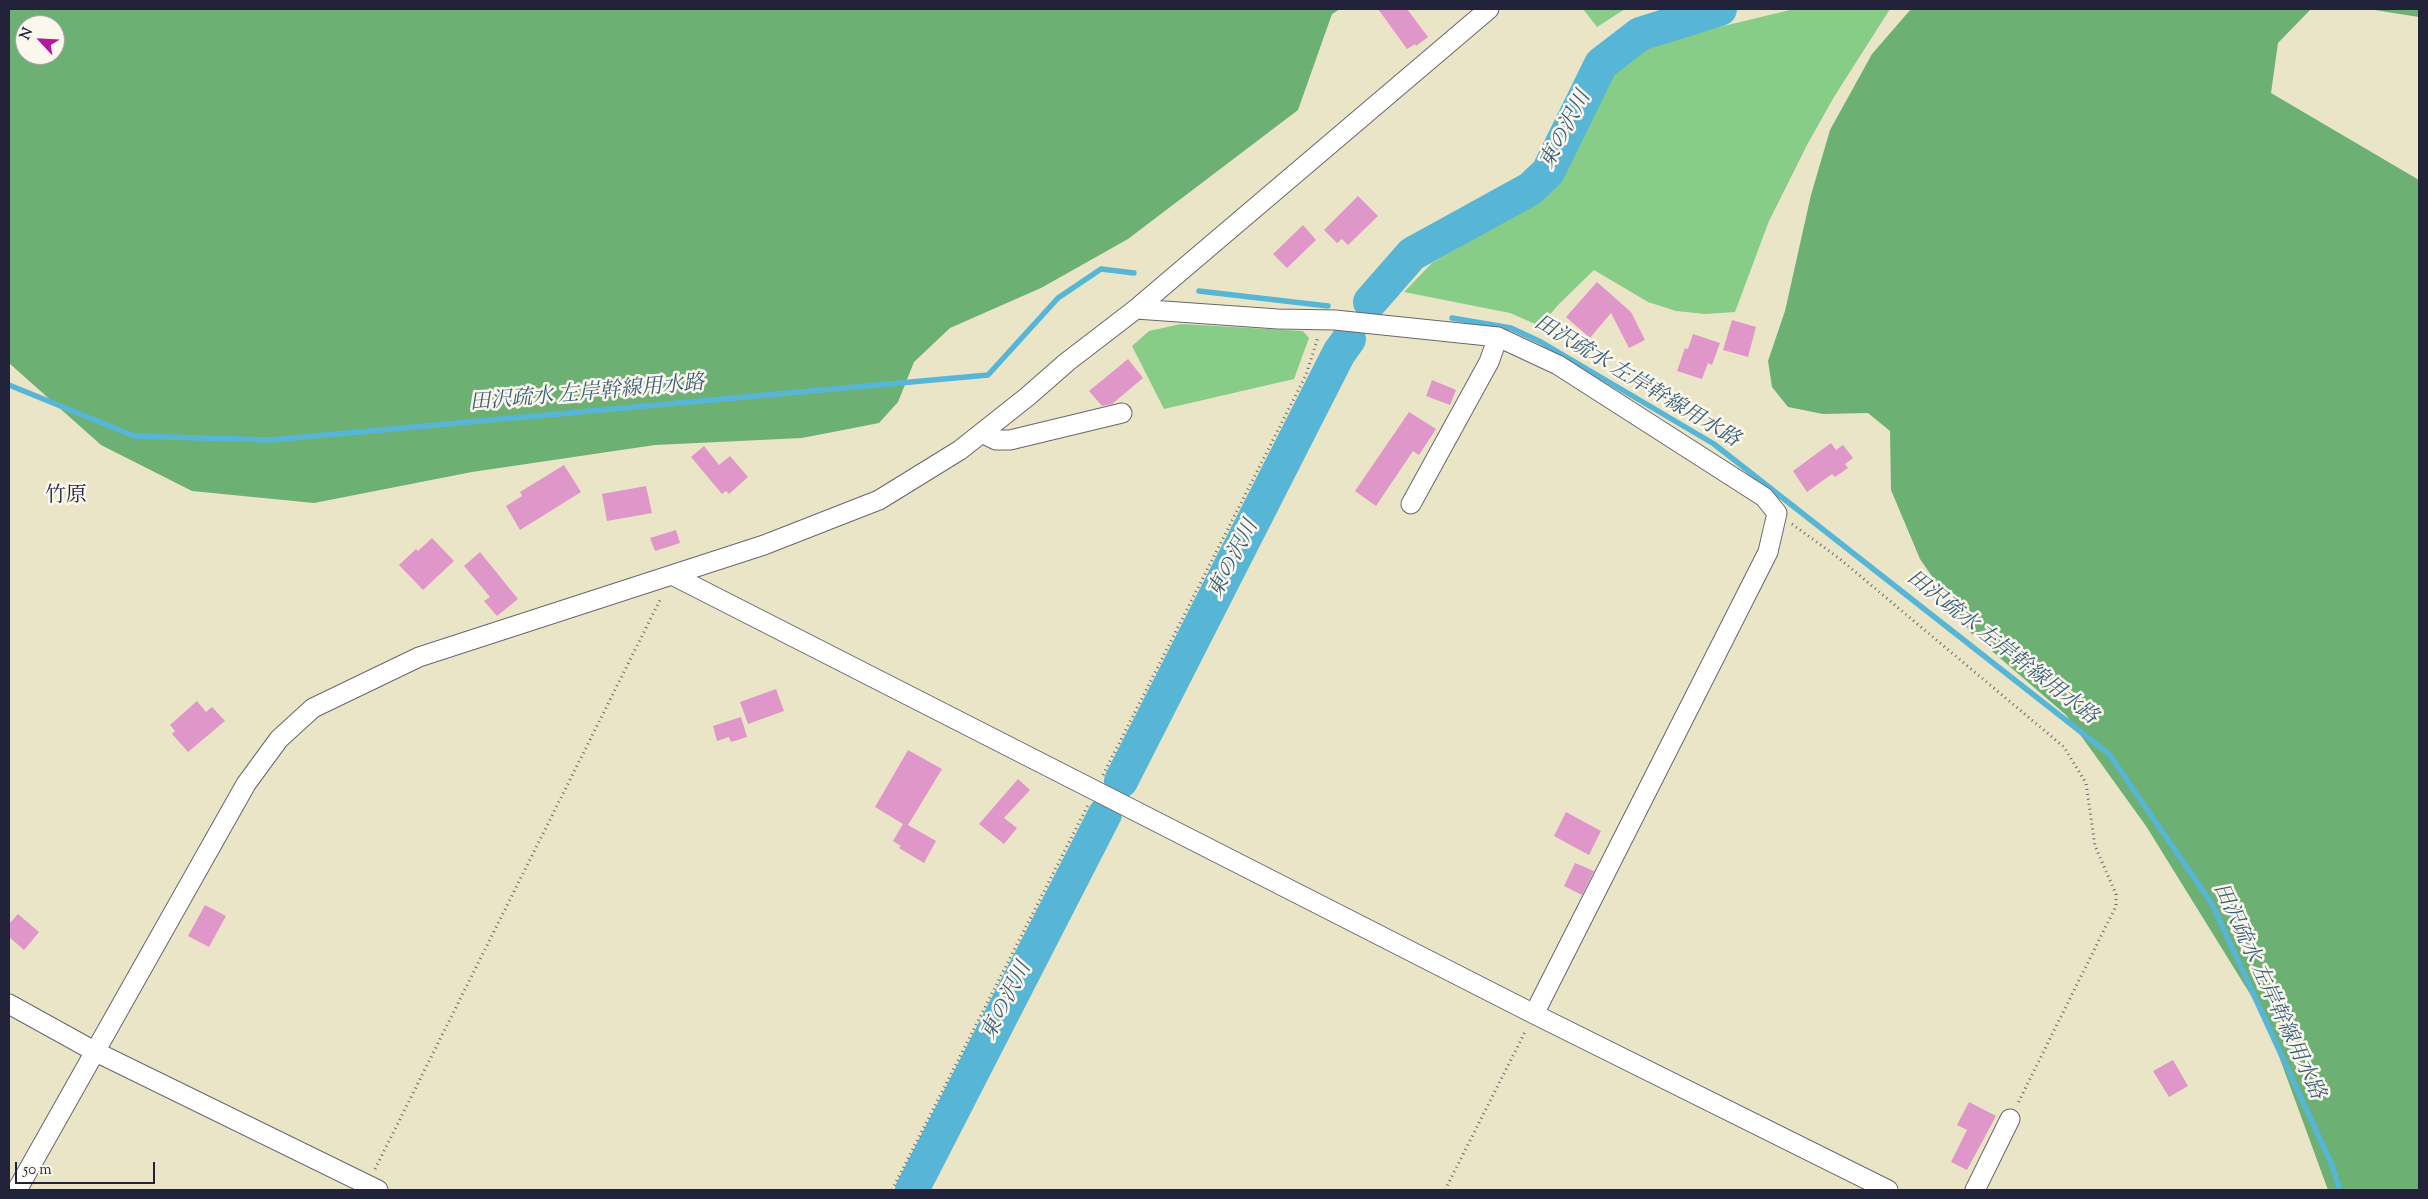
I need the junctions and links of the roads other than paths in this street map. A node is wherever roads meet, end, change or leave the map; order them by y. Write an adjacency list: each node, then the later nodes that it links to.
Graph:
1 (1489, 9): 2 (street)
2 (1136, 309): 3 (street); 5 (street)
3 (1498, 337): 6 (street); 9 (street)
4 (1122, 413): 5 (street)
5 (982, 433): 7 (street)
6 (1411, 504)
7 (672, 575): 9 (street); 10 (street)
8 (9, 1004): 10 (street)
9 (1534, 1014): 14 (street)
10 (94, 1052): 12 (street); 13 (street)
11 (2010, 1119): 15 (street)
12 (373, 1187)
13 (17, 1190)
14 (1888, 1190)
15 (1975, 1190)

